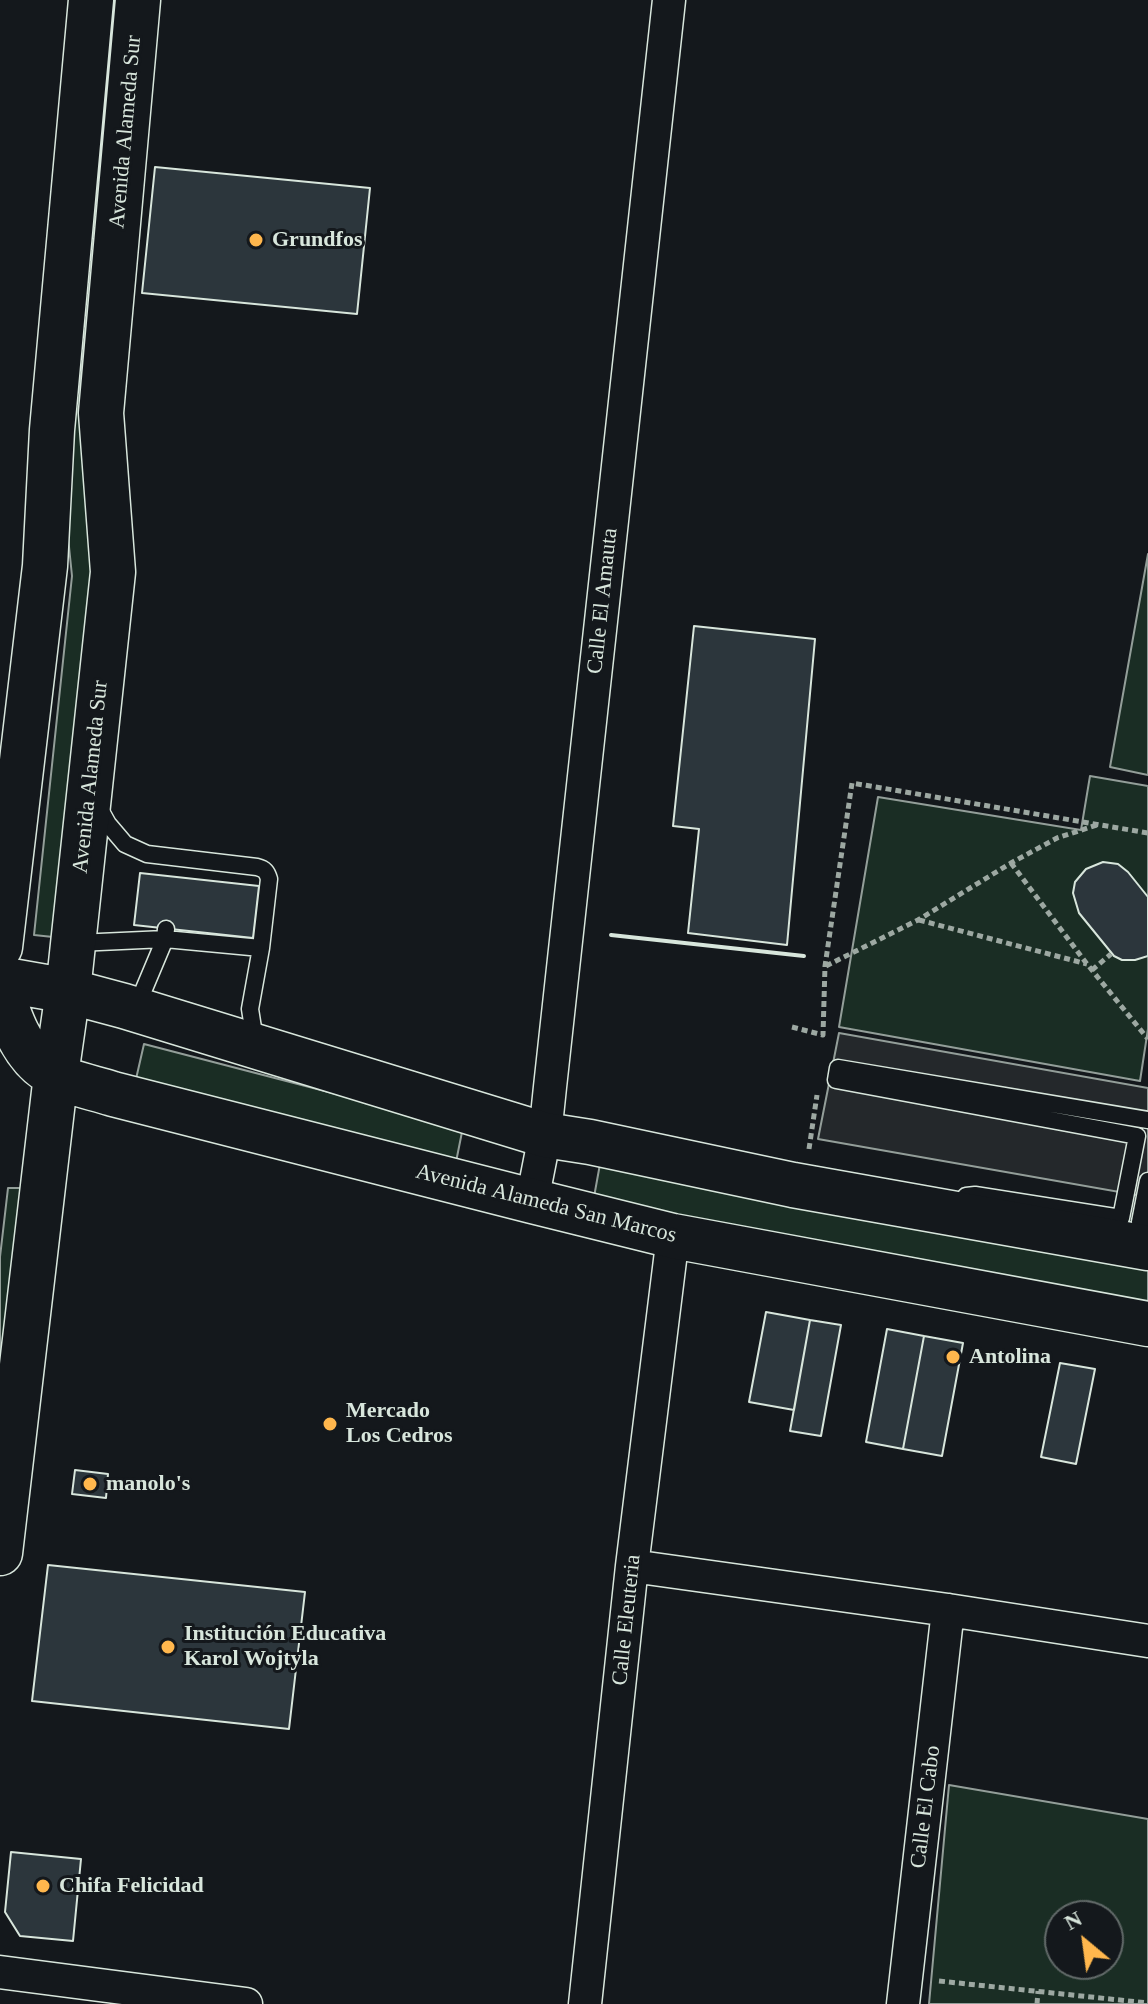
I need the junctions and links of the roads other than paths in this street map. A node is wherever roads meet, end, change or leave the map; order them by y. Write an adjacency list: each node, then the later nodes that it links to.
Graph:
1 (91, 0): 9 (main road)
2 (138, 0): 4 (main road, Avenida Alameda Sur)
3 (669, 0): 18 (street, Calle El Amauta)
4 (90, 793): 5 (lane); 8 (main road, Avenida Alameda Sur)
5 (174, 857): 6 (lane); 10 (lane)
6 (172, 876)
7 (166, 934): 8 (lane); 10 (lane); 14 (lane)
8 (71, 943): 13 (main road, Avenida Alameda Sur)
9 (0, 947)
10 (261, 948): 15 (lane)
11 (0, 979): 13 (main road)
12 (0, 988): 16 (main road, Avenida Alameda San Marcos)
13 (68, 991): 14 (main road); 16 (main road, Avenida Alameda Sur)
14 (135, 1009): 15 (main road)
15 (270, 1050): 18 (main road)
16 (56, 1075): 20 (main road, Avenida Alameda San Marcos); 26 (main road, Avenida Alameda Sur)
17 (1148, 1120): 21 (lane)
18 (545, 1135): 20 (street, Calle El Amauta); 21 (main road)
19 (1148, 1181): 22 (lane)
20 (532, 1201): 23 (main road, Avenida Alameda San Marcos)
21 (903, 1204): 24 (main road)
22 (1148, 1224)
23 (673, 1236): 25 (main road, Avenida Alameda San Marcos); 27 (street, Calle Eleuteria)
24 (1148, 1248)
25 (1148, 1324)
26 (0, 1553)
27 (632, 1566): 28 (street); 33 (street, Calle Eleuteria)
28 (948, 1610): 29 (street); 31 (street, Calle El Cabo)
29 (1148, 1641)
30 (0, 1972): 32 (street)
31 (904, 1990)
32 (246, 2004)
33 (585, 2004)

